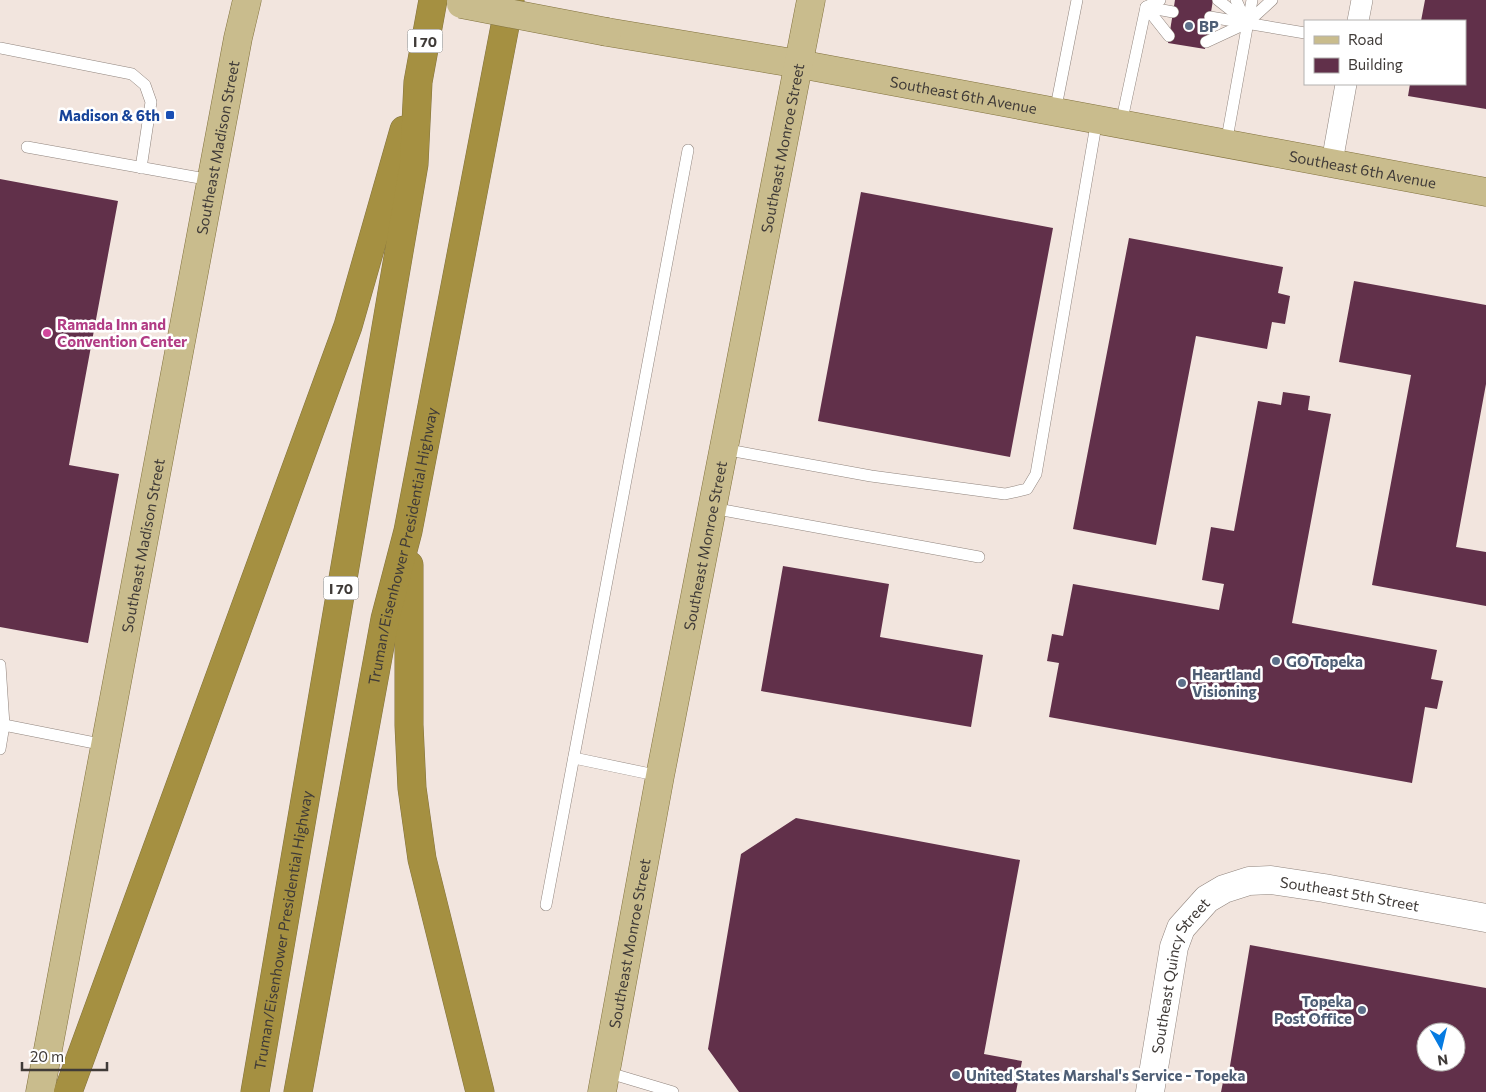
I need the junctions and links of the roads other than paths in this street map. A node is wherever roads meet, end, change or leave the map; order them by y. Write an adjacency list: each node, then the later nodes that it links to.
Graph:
1 (246, 0): 32 (main road, Southeast Madison Street)
2 (433, 0): 23 (highway, Truman/Eisenhower Presidential Highway / I 70)
3 (441, 0): 22 (main road, Southeast 6th Avenue, bridge)
4 (510, 0): 36 (highway, Truman/Eisenhower Presidential Highway)
5 (811, 0): 22 (main road, Southeast Monroe Street)
6 (1077, 0): 25 (lane)
7 (1160, 0): 13 (lane)
8 (1218, 0): 17 (lane)
9 (1236, 0): 17 (lane)
10 (1252, 0): 17 (lane)
11 (1272, 0): 17 (lane)
12 (1362, 0): 16 (street)
13 (1146, 7): 14 (lane); 19 (lane); 26 (lane)
14 (1173, 12)
15 (1210, 17): 17 (lane)
16 (1358, 20)
17 (1247, 23): 18 (lane); 20 (lane); 27 (lane)
18 (1304, 33)
19 (1169, 36)
20 (1206, 42)
21 (0, 48): 31 (lane)
22 (799, 64): 25 (main road, Southeast 6th Avenue); 34 (main road, Southeast Monroe Street)
23 (418, 82): 49 (highway); 50 (highway, Truman/Eisenhower Presidential Highway / I 70)
24 (1346, 85): 30 (street)
25 (1055, 112): 26 (main road, Southeast 6th Avenue)
26 (1109, 121): 27 (main road, Southeast 6th Avenue); 34 (lane)
27 (1226, 144): 30 (main road, Southeast 6th Avenue)
28 (27, 147): 31 (lane)
29 (688, 150): 42 (lane)
30 (1332, 162): 33 (main road, Southeast 6th Avenue)
31 (141, 168): 32 (lane)
32 (211, 180): 40 (main road, Southeast Madison Street)
33 (1486, 192)
34 (723, 449): 35 (main road, Southeast Monroe Street)
35 (712, 508): 37 (lane); 43 (main road, Southeast Monroe Street)
36 (408, 531): 51 (highway, Truman/Eisenhower Presidential Highway); 52 (highway)
37 (979, 557)
38 (0, 665): 39 (lane)
39 (4, 725): 40 (lane); 41 (lane)
40 (105, 745): 48 (main road, Southeast Madison Street)
41 (0, 748)
42 (574, 758): 43 (lane); 45 (lane)
43 (660, 776): 47 (main road, Southeast Monroe Street)
44 (1215, 894): 46 (street, Southeast 5th Street); 54 (street, Southeast Quincy Street)
45 (546, 905)
46 (1486, 918)
47 (604, 1082): 53 (lane)
48 (40, 1092)
49 (68, 1092)
50 (255, 1092)
51 (298, 1092)
52 (480, 1092)
53 (673, 1092)
54 (1150, 1092)

